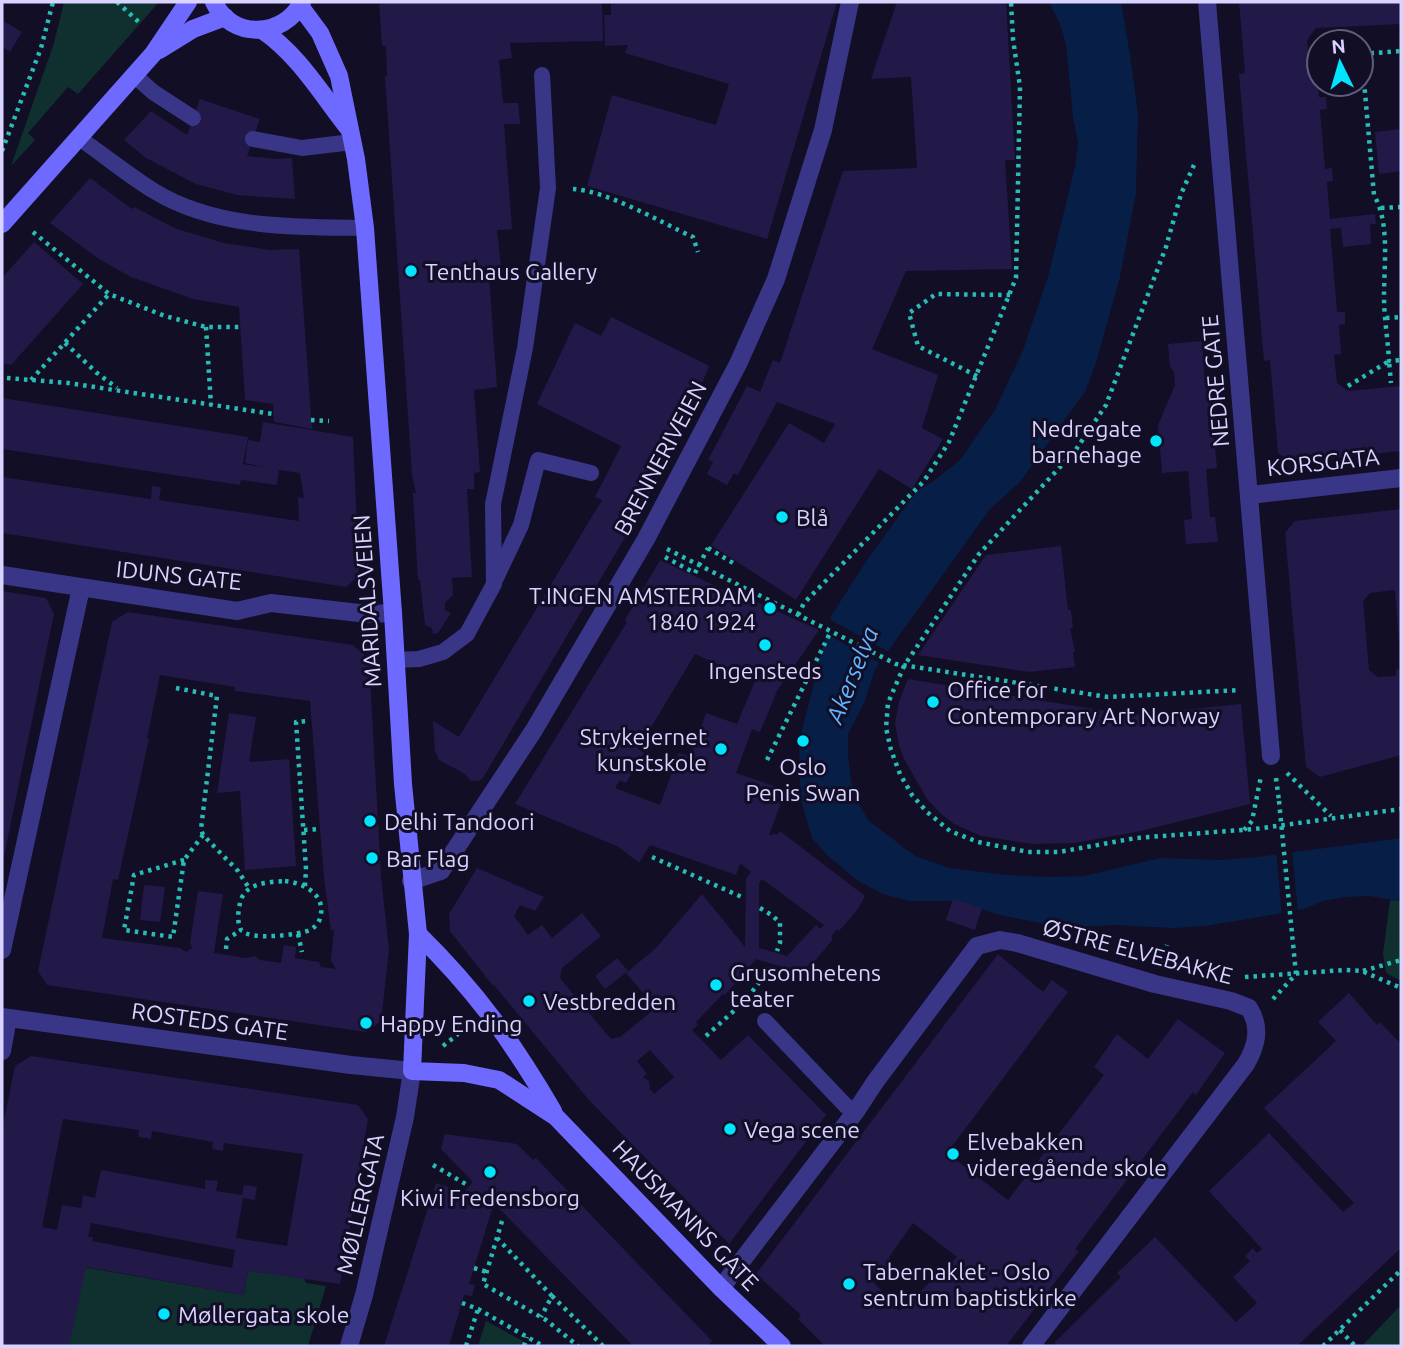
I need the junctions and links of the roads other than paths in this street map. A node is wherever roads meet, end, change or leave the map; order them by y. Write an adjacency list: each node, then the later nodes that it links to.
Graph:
1 (188, 2): 8 (main road)
2 (214, 2): 6 (main road)
3 (850, 2): 26 (street, BRENNERIVEIEN)
4 (1207, 2): 19 (street, NEDRE GATE)
5 (301, 4): 7 (main road, MARIDALSVEIEN); 12 (main road, MARIDALSVEIEN)
6 (225, 17): 7 (main road, MARIDALSVEIEN); 8 (main road)
7 (262, 30): 12 (main road, MARIDALSVEIEN)
8 (153, 54): 9 (main road)
9 (134, 75): 11 (lane); 13 (main road)
10 (542, 75): 21 (lane)
11 (193, 118)
12 (350, 135): 14 (lane); 16 (main road, MARIDALSVEIEN)
13 (79, 138): 15 (main road); 16 (lane)
14 (253, 139)
15 (2, 224)
16 (365, 228): 23 (main road, MARIDALSVEIEN)
17 (591, 473): 21 (lane)
18 (1401, 478): 19 (street, KORSGATA)
19 (1250, 495): 25 (street, NEDRE GATE)
20 (2, 575): 22 (street, IDUNS GATE)
21 (494, 584): 24 (lane)
22 (81, 588): 23 (street, IDUNS GATE); 28 (street)
23 (393, 613): 24 (main road, MARIDALSVEIEN)
24 (396, 660): 26 (main road, MARIDALSVEIEN)
25 (1271, 756)
26 (411, 881): 27 (main road, MARIDALSVEIEN)
27 (418, 934): 32 (main road, MARIDALSVEIEN); 34 (main road, HAUSMANNS GATE)
28 (2, 950)
29 (5, 1018): 31 (street); 32 (street, ROSTEDS GATE)
30 (765, 1021): 33 (lane)
31 (2, 1051)
32 (412, 1070): 34 (main road, HAUSMANNS GATE); 36 (street, MØLLERGATA)
33 (856, 1111): 35 (street); 38 (street, ØSTRE ELVEBAKKE)
34 (556, 1117): 35 (main road, HAUSMANNS GATE)
35 (722, 1288): 37 (main road, HAUSMANNS GATE)
36 (349, 1346)
37 (782, 1346)
38 (1031, 1346)

